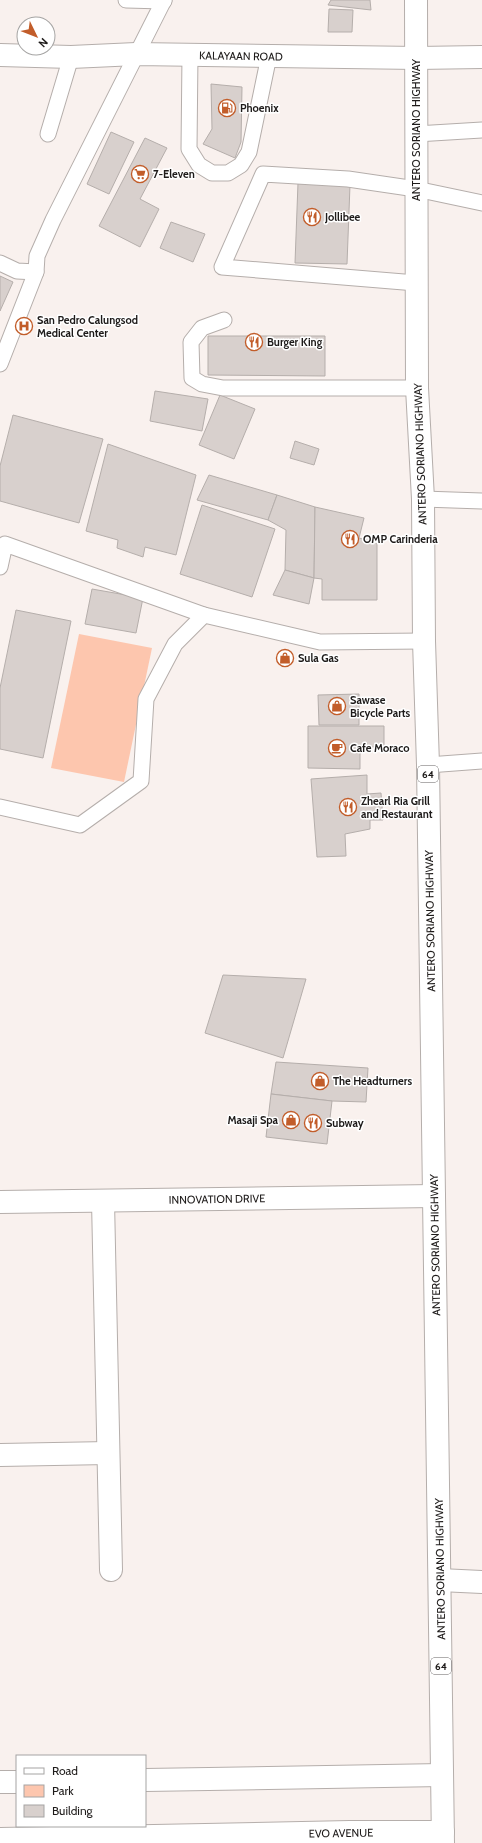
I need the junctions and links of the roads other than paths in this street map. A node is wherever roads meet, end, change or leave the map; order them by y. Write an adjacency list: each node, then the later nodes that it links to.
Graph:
1 (126, 0): 2 (lane)
2 (164, 0): 4 (lane)
3 (416, 0): 10 (main road, ANTERO SORIANO HIGHWAY / 64)
4 (136, 54): 6 (main road, KALAYAAN ROAD); 8 (main road, KALAYAAN ROAD); 17 (lane)
5 (0, 55): 8 (main road, KALAYAAN ROAD)
6 (190, 55): 7 (main road, KALAYAAN ROAD); 7 (lane)
7 (268, 56): 10 (main road, KALAYAAN ROAD)
8 (71, 57): 12 (lane)
9 (482, 57): 10 (main road, KALAYAAN ROAD)
10 (417, 58): 13 (main road, ANTERO SORIANO HIGHWAY / 64)
11 (482, 130): 13 (lane)
12 (48, 134)
13 (416, 134): 14 (main road, ANTERO SORIANO HIGHWAY / 64)
14 (416, 189): 15 (lane); 18 (main road, ANTERO SORIANO HIGHWAY / 64); 18 (lane)
15 (482, 203)
16 (0, 263): 17 (lane)
17 (36, 272): 20 (lane)
18 (416, 283): 21 (main road, ANTERO SORIANO HIGHWAY / 64)
19 (224, 320): 21 (lane)
20 (0, 364)
21 (417, 388): 22 (main road, ANTERO SORIANO HIGHWAY / 64)
22 (423, 499): 23 (lane); 26 (main road, ANTERO SORIANO HIGHWAY / 64)
23 (482, 501)
24 (0, 567): 25 (lane)
25 (204, 615): 26 (lane); 29 (lane)
26 (424, 641): 28 (main road, ANTERO SORIANO HIGHWAY / 64)
27 (482, 761): 28 (lane)
28 (428, 765): 30 (main road, ANTERO SORIANO HIGHWAY / 64)
29 (0, 807)
30 (434, 1196): 31 (main road, INNOVATION DRIVE); 36 (main road, ANTERO SORIANO HIGHWAY / 64)
31 (103, 1201): 32 (main road, INNOVATION DRIVE); 33 (main road)
32 (0, 1202)
33 (108, 1453): 34 (main road); 35 (main road)
34 (0, 1455)
35 (111, 1570)
36 (440, 1580): 37 (main road); 38 (main road, ANTERO SORIANO HIGHWAY / 64)
37 (482, 1582)
38 (442, 1775): 39 (main road); 43 (main road, ANTERO SORIANO HIGHWAY / 64)
39 (146, 1780)
40 (0, 1782): 41 (main road)
41 (16, 1782)
42 (114, 1836): 43 (main road, EVO AVENUE); 44 (main road, EVO AVENUE)
43 (443, 1837)
44 (0, 1839)

